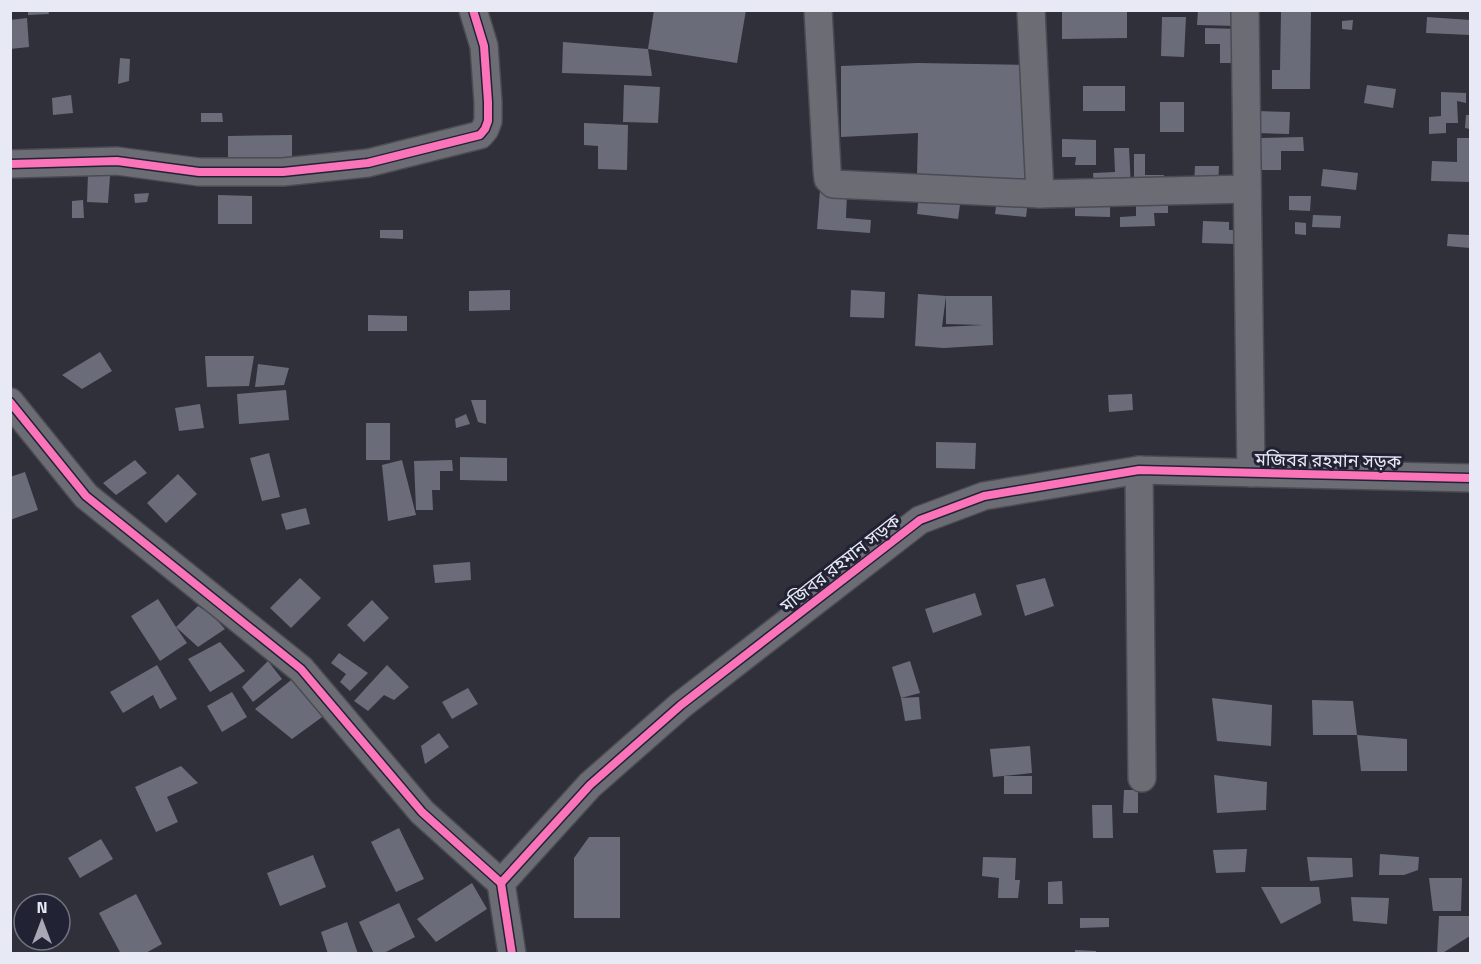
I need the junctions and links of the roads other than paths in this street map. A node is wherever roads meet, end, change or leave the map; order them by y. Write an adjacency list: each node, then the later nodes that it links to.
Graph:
1 (473, 10): 5 (street)
2 (818, 10): 7 (street)
3 (1031, 10): 7 (street)
4 (1245, 10): 6 (street)
5 (10, 164)
6 (1247, 189): 7 (street); 10 (street)
7 (1040, 194)
8 (10, 402): 13 (street)
9 (1140, 470): 10 (street, মজিবর রহমান সড়ক); 12 (street); 13 (street, মজিবর রহমান সড়ক)
10 (1251, 473): 11 (street, মজিবর রহমান সড়ক)
11 (1470, 478)
12 (1143, 778)
13 (501, 883): 14 (street)
14 (512, 954)

